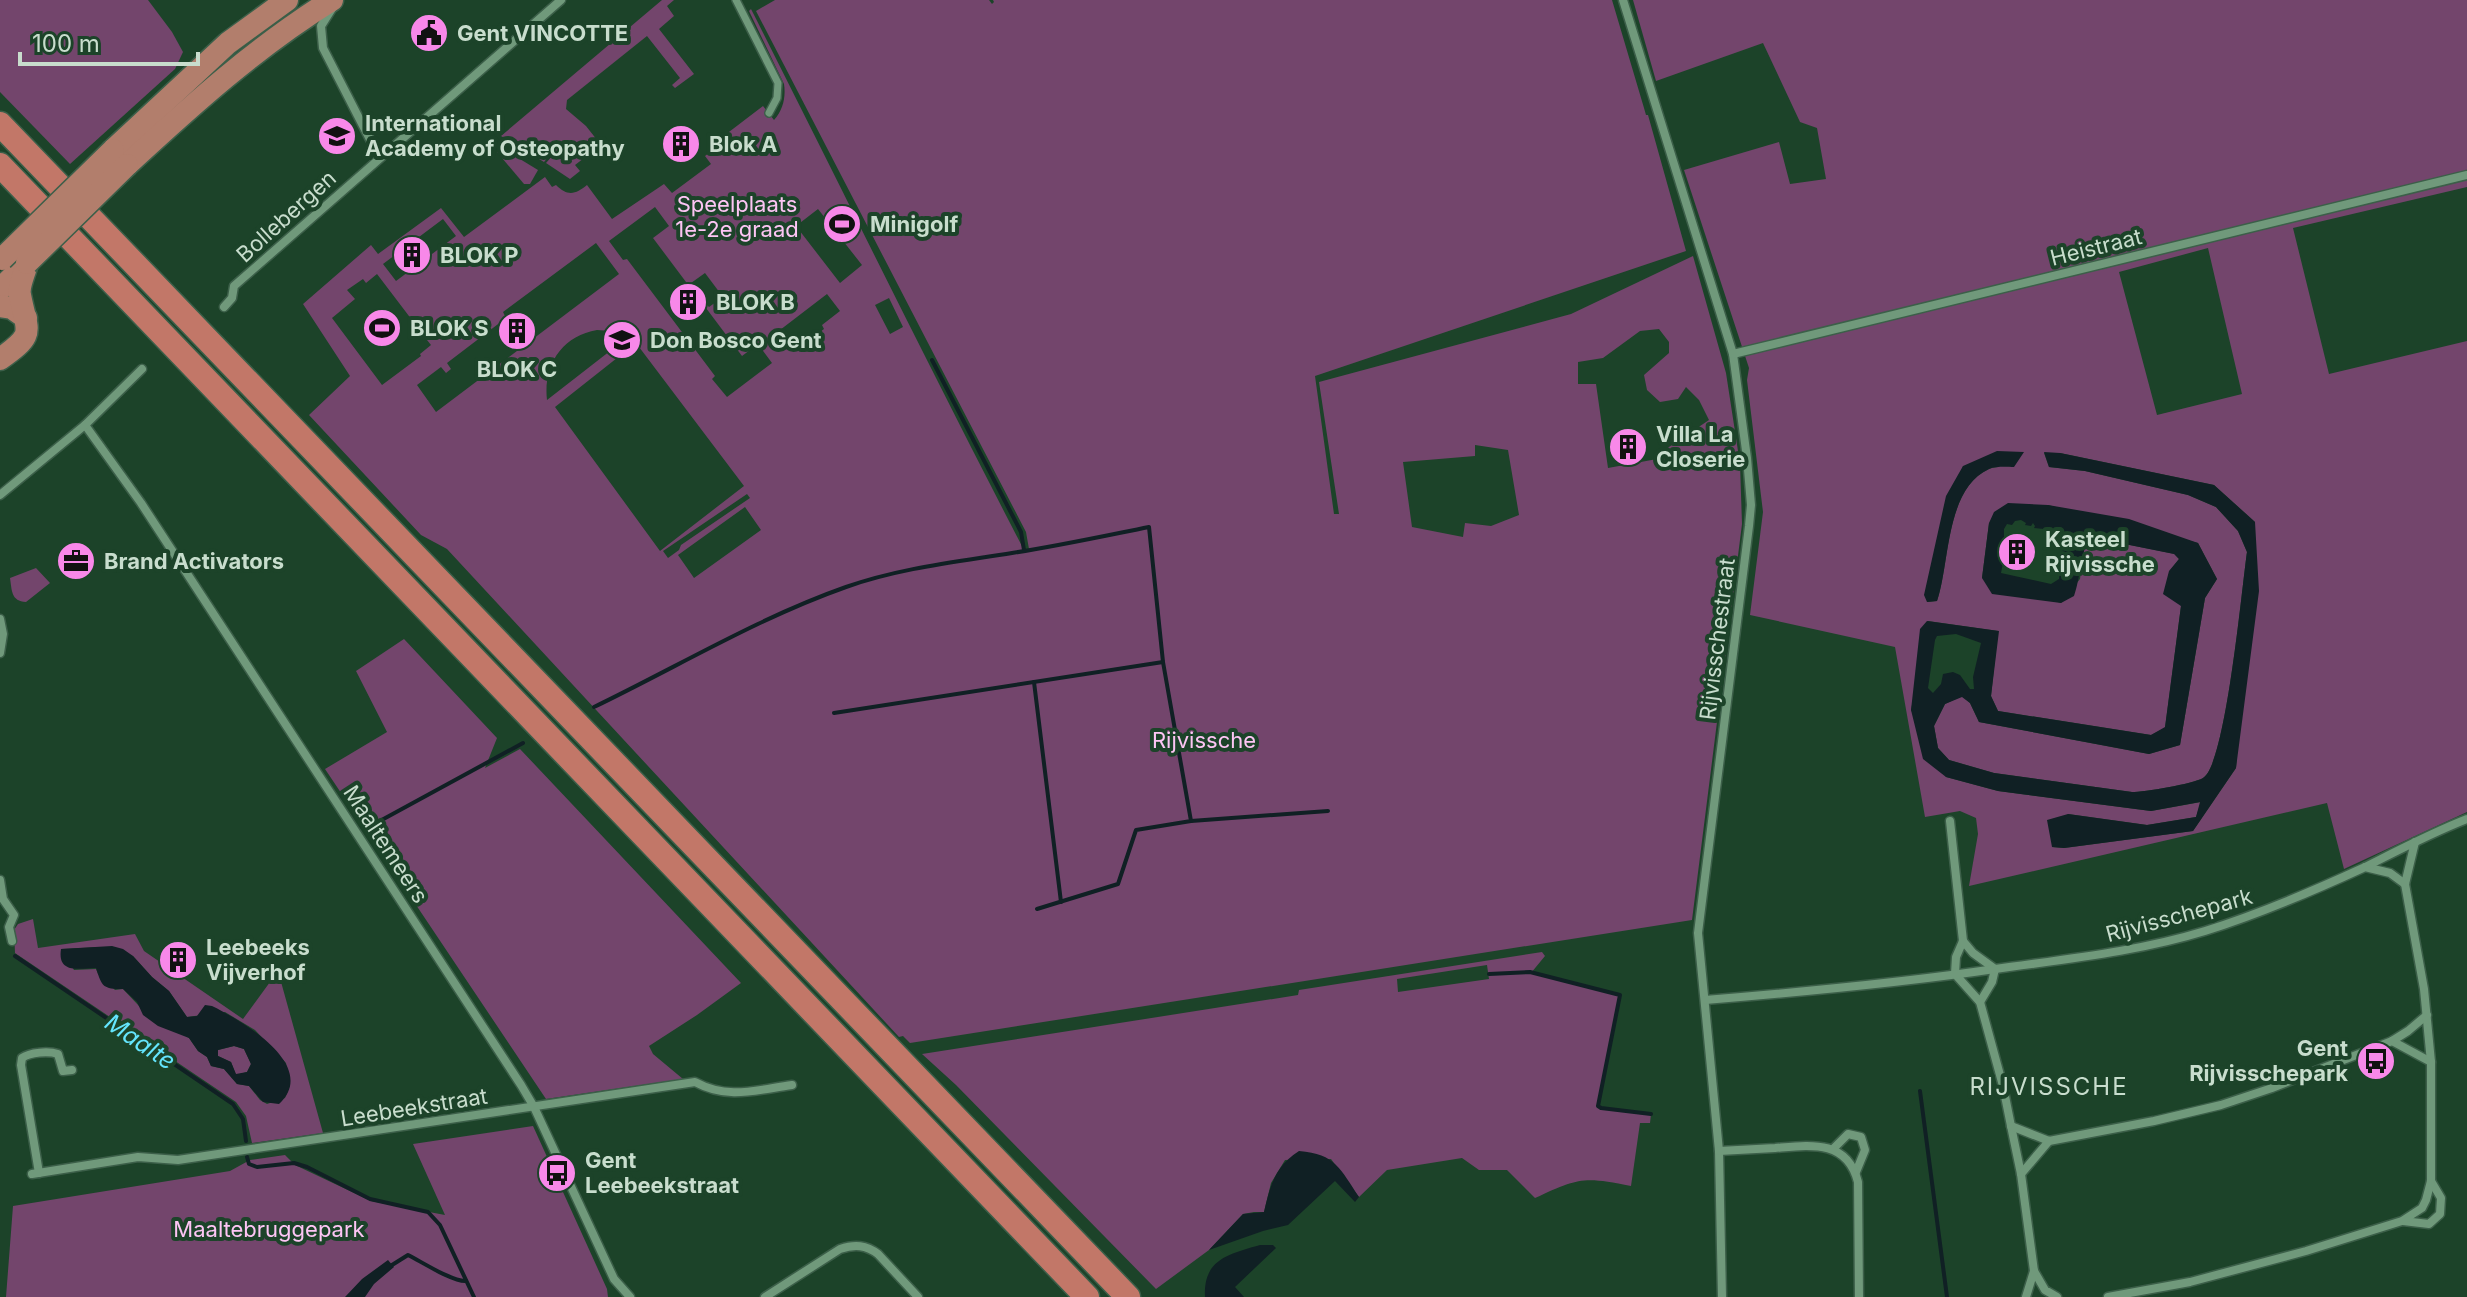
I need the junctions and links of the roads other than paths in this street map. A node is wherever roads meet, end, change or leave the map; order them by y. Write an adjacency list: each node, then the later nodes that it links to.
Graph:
1 (287, 0): 9 (highway)
2 (334, 0): 8 (street); 9 (highway)
3 (561, 0): 8 (street, Bollebergen)
4 (736, 0): 6 (street)
5 (1623, 0): 16 (street, Rijvisschestraat)
6 (769, 113)
7 (0, 124): 54 (highway)
8 (379, 157): 14 (street, Bollebergen)
9 (120, 158): 12 (highway, bridge)
10 (0, 165): 53 (highway)
11 (2467, 175): 16 (street, Heistraat)
12 (11, 271): 15 (highway)
13 (0, 306): 15 (highway)
14 (224, 307)
15 (26, 318): 17 (highway)
16 (1733, 354): 33 (street, Rijvisschestraat)
17 (0, 359)
18 (142, 369): 19 (street)
19 (85, 425): 20 (street); 40 (street, Maaltemeers)
20 (0, 495)
21 (0, 619): 22 (street)
22 (0, 653)
23 (2467, 819): 25 (street, Rijvisschepark)
24 (1950, 821): 30 (street)
25 (2415, 842): 26 (street, Rijvisschepark); 28 (street)
26 (2364, 867): 28 (street); 31 (street, Rijvisschepark)
27 (0, 880): 29 (street)
28 (2405, 884): 35 (street)
29 (12, 941)
30 (1963, 941): 31 (street); 32 (street)
31 (1995, 969): 32 (street, Rijvisschepark); 34 (street)
32 (1955, 974): 33 (street, Rijvisschepark); 34 (street)
33 (1705, 1000): 44 (street, Rijvisschestraat)
34 (1980, 1002): 41 (street)
35 (2427, 1015): 36 (street); 37 (street)
36 (2392, 1041): 37 (street); 42 (street)
37 (2431, 1062): 47 (street)
38 (72, 1070): 40 (street, Leebeekstraat)
39 (792, 1085): 40 (street, Leebeekstraat)
40 (534, 1107): 50 (street, Maaltemeers)
41 (2011, 1126): 42 (street); 46 (street)
42 (2049, 1141): 46 (street)
43 (1833, 1149): 44 (street); 45 (street); 45 (street)
44 (1719, 1151): 55 (street, Rijvisschestraat)
45 (1856, 1172): 56 (street)
46 (2021, 1174): 49 (street)
47 (2431, 1181): 48 (street); 48 (street)
48 (2402, 1221): 59 (street)
49 (2034, 1271): 57 (street); 58 (street)
50 (630, 1297)
51 (765, 1297): 52 (street)
52 (918, 1297)
53 (1087, 1297)
54 (1128, 1297)
55 (1722, 1297)
56 (1859, 1297)
57 (2026, 1297)
58 (2057, 1297)
59 (2108, 1297)

